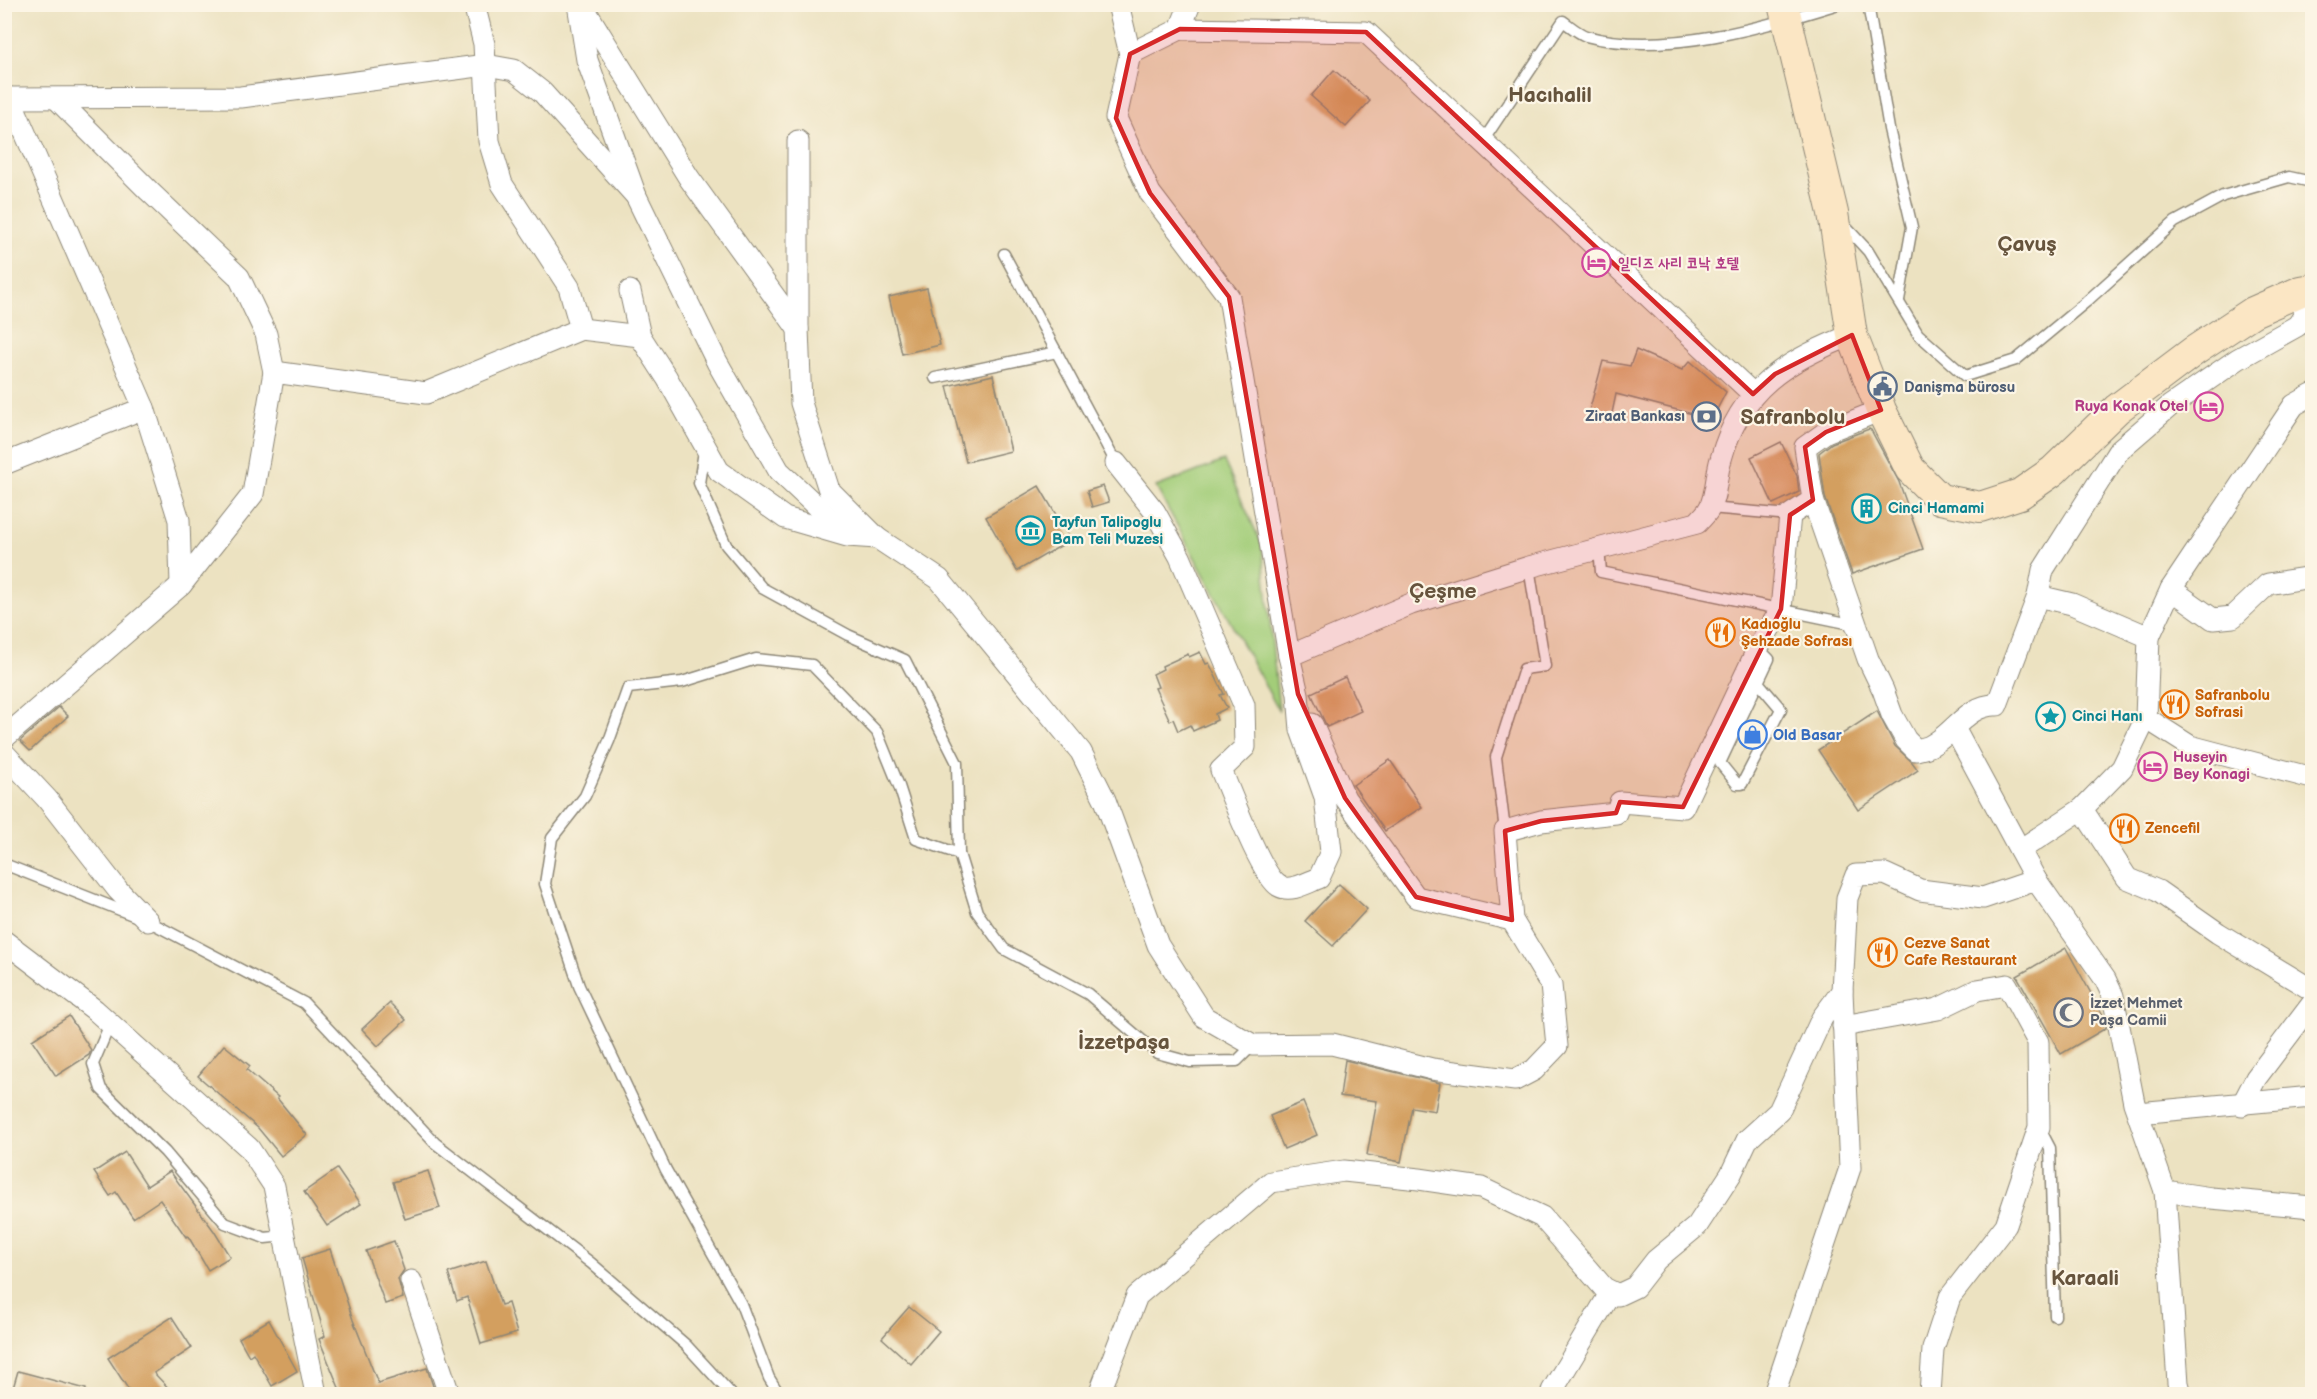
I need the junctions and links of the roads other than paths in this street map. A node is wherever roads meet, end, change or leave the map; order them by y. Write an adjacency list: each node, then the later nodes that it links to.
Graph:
1 (474, 4): 10 (street)
2 (580, 4): 16 (street); 23 (street)
3 (1118, 4): 9 (street)
4 (1190, 4): 8 (street)
5 (1839, 4): 7 (lane)
6 (1868, 4): 21 (lane)
7 (1785, 12): 14 (lane); 17 (main road)
8 (1179, 29): 9 (street); 14 (street)
9 (1130, 54): 51 (street)
10 (486, 64): 12 (street); 16 (street); 22 (street)
11 (8, 97): 12 (street); 31 (street)
12 (57, 99): 27 (street)
13 (798, 141): 23 (street)
14 (1483, 141): 29 (street)
15 (2313, 182): 21 (lane)
16 (636, 196): 39 (street)
17 (1833, 213): 21 (lane); 24 (main road)
18 (1004, 254): 26 (lane)
19 (2307, 290): 32 (main road); 46 (street)
20 (630, 291): 25 (street)
21 (1899, 300)
22 (581, 329): 25 (street); 27 (street)
23 (798, 329): 40 (street)
24 (1852, 335): 29 (street); 32 (main road)
25 (640, 336): 33 (street)
26 (1057, 352): 28 (lane); 34 (lane)
27 (274, 372): 44 (street)
28 (935, 378)
29 (1753, 394): 37 (street)
30 (2313, 395): 45 (street)
31 (144, 408): 35 (street); 44 (street)
32 (1881, 410): 36 (street)
33 (705, 446): 39 (street); 62 (lane)
34 (1116, 463): 53 (street)
35 (4, 464)
36 (1813, 500): 38 (street); 48 (street)
37 (1710, 508): 38 (lane); 41 (street)
38 (1790, 515): 47 (street)
39 (848, 536): 40 (street)
40 (877, 538): 73 (street)
41 (1599, 548): 42 (street); 47 (lane)
42 (1529, 567): 51 (street); 60 (lane)
43 (2313, 577): 45 (street)
44 (181, 585): 56 (street)
45 (2171, 589): 49 (street)
46 (2038, 596): 49 (street); 55 (street)
47 (1781, 609): 48 (lane); 50 (street)
48 (1856, 625): 55 (street)
49 (2149, 637): 54 (street)
50 (1758, 648): 52 (lane); 60 (street)
51 (1289, 656): 53 (street)
52 (1758, 682): 52 (lane)
53 (1298, 694): 65 (street)
54 (2146, 718): 58 (street); 59 (street)
55 (1954, 728): 61 (street)
56 (4, 738)
57 (4, 753): 66 (street)
58 (2313, 778)
59 (2082, 809): 61 (street); 68 (street)
60 (1505, 831): 65 (street)
61 (2020, 850): 64 (street)
62 (959, 854): 73 (lane); 88 (lane)
63 (4, 864): 66 (lane)
64 (2036, 880): 69 (street); 76 (street)
65 (1512, 920): 73 (street)
66 (148, 921): 87 (lane)
67 (4, 941): 71 (street)
68 (2313, 990)
69 (1842, 991): 72 (street); 82 (street)
70 (2313, 1004): 75 (street)
71 (110, 1024): 80 (street); 80 (lane)
72 (1843, 1026): 77 (street); 90 (street)
73 (1253, 1046)
74 (2313, 1097): 75 (street)
75 (2242, 1105): 76 (street)
76 (2138, 1113): 78 (street)
77 (2039, 1127): 83 (lane); 91 (street)
78 (2165, 1191): 79 (street); 92 (street)
79 (2313, 1207)
80 (284, 1236): 84 (street)
81 (411, 1281): 86 (street)
82 (1611, 1292): 85 (street); 89 (street)
83 (2055, 1316)
84 (310, 1392)
85 (1555, 1393)
86 (449, 1395)
87 (731, 1395)
88 (779, 1395)
89 (1099, 1395)
90 (1774, 1395)
91 (1930, 1395)
92 (2181, 1395)

